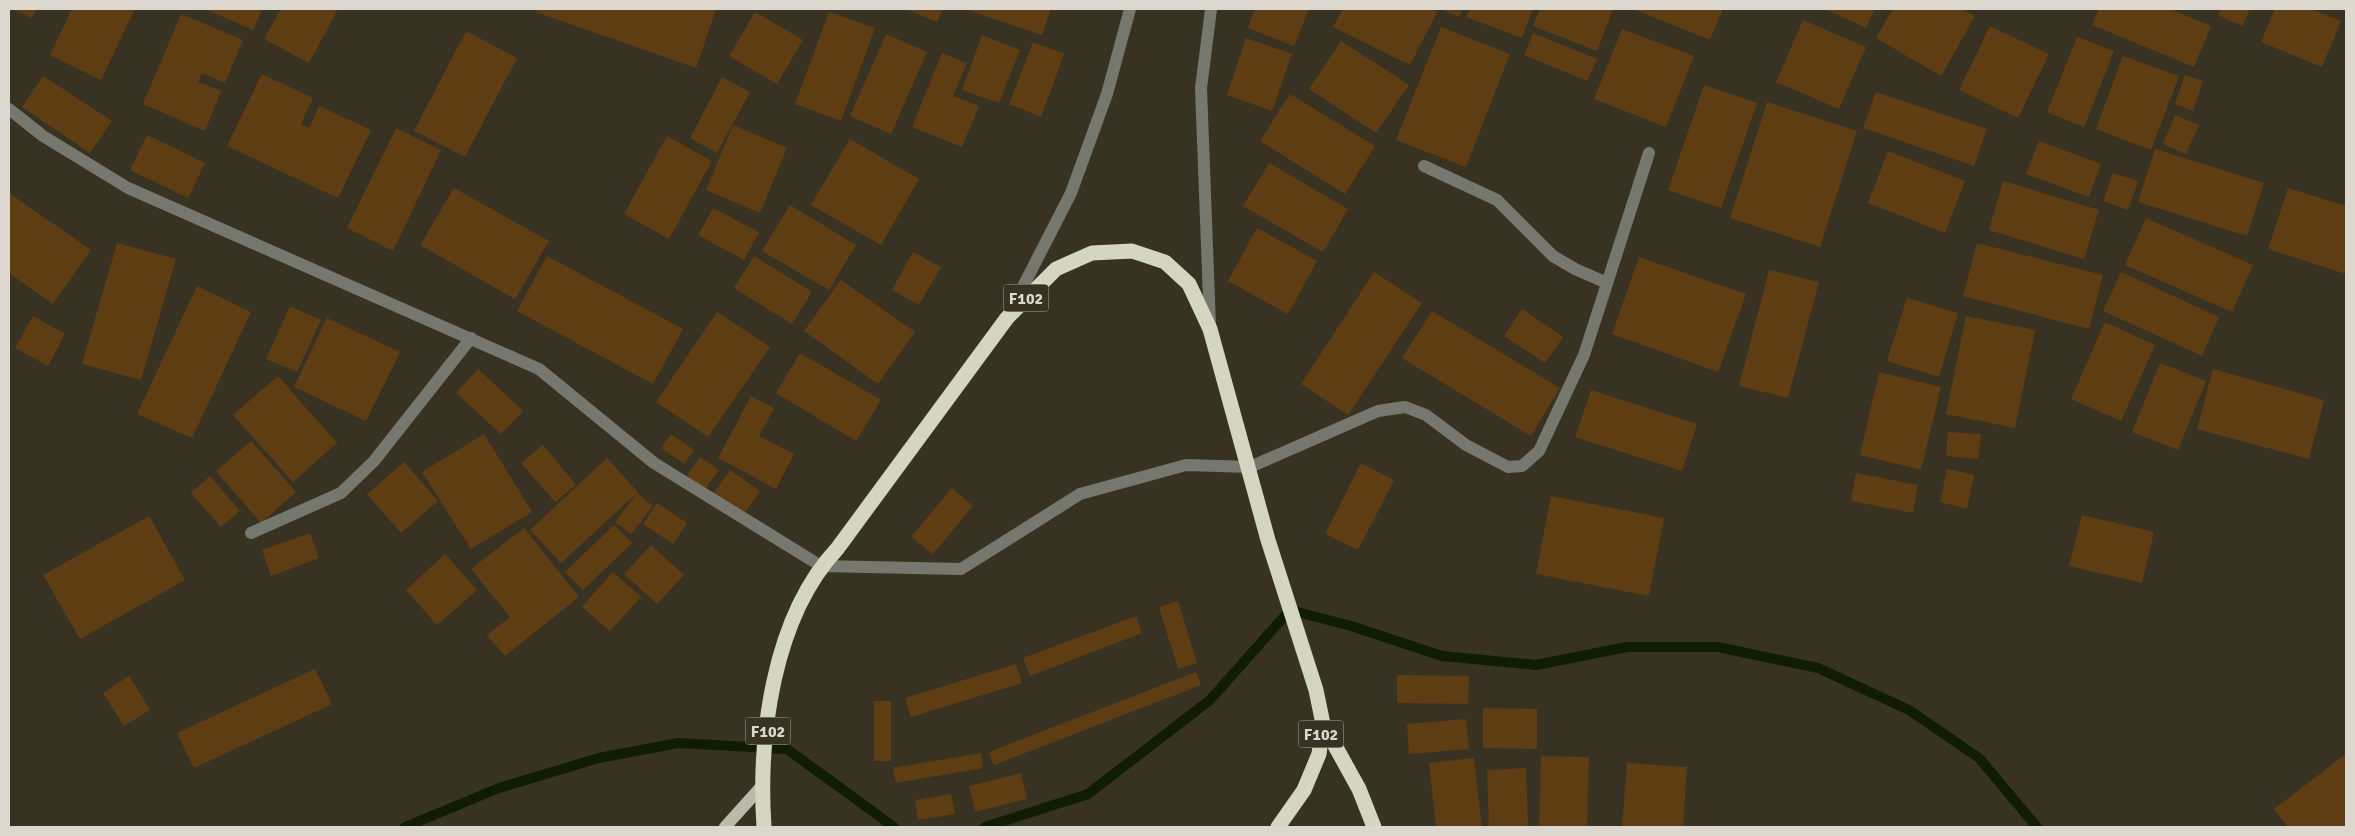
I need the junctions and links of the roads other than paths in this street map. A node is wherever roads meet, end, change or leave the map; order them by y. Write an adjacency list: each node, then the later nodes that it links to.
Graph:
1 (1130, 9): 7 (street, F102)
2 (1211, 9): 8 (street, F102)
3 (9, 109): 9 (street)
4 (1649, 153): 6 (street)
5 (1424, 166): 6 (street)
6 (1607, 283): 10 (street)
7 (1007, 318): 8 (highway, F102); 12 (highway, F102)
8 (1210, 329): 10 (highway, F102)
9 (471, 338): 11 (street); 12 (street)
10 (1250, 467): 12 (street); 13 (highway, F102)
11 (251, 534)
12 (821, 566): 14 (highway, F102)
13 (1323, 724): 17 (highway, F102); 18 (highway, F102)
14 (761, 787): 15 (main road); 16 (highway, F102)
15 (725, 827)
16 (764, 827)
17 (1278, 827)
18 (1374, 827)

